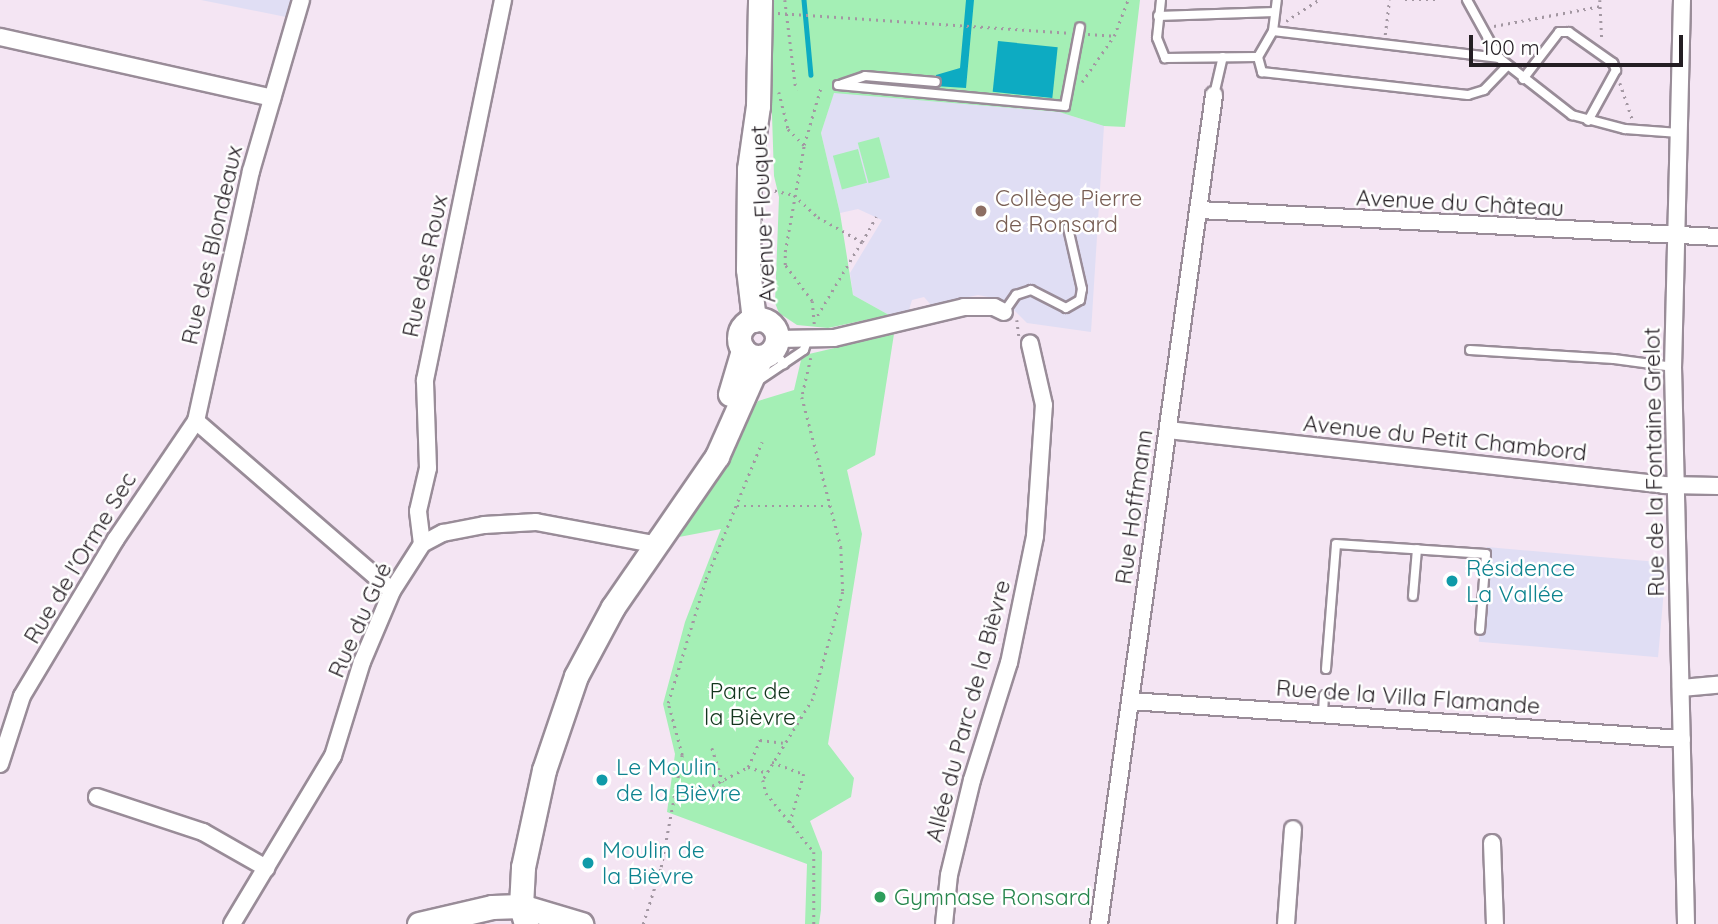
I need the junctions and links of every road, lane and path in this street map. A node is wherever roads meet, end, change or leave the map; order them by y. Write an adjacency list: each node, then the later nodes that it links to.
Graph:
1 (301, 0): 38 (street, Rue des Blondeaux)
2 (503, 0): 67 (street, Rue des Roux)
3 (760, 0): 39 (main road, Avenue Flouquet)
4 (785, 0): 17 (path)
5 (1128, 0): 24 (path)
6 (1161, 0): 18 (lane)
7 (1277, 0): 16 (lane)
8 (1318, 0): 22 (path)
9 (1389, 0): 19 (path)
10 (1405, 0): 11 (path)
11 (1439, 0)
12 (1467, 0): 20 (lane)
13 (1600, 0): 15 (path)
14 (1682, 0): 43 (street, Rue de la Fontaine Grelot)
15 (1601, 6): 20 (path); 26 (path)
16 (1275, 12): 18 (lane); 22 (lane)
17 (785, 14): 23 (path); 35 (path)
18 (1158, 16): 27 (lane)
19 (1387, 21)
20 (1480, 29): 29 (lane)
21 (1077, 31): 24 (path); 40 (lane)
22 (1273, 31): 28 (lane); 29 (lane)
23 (1064, 33)
24 (1114, 36): 40 (path)
25 (0, 37): 38 (street)
26 (1600, 54): 31 (lane); 32 (lane)
27 (1223, 57): 28 (lane); 37 (lane)
28 (1258, 57): 30 (lane)
29 (1499, 58): 30 (lane)
30 (1507, 66): 32 (lane)
31 (1616, 74): 41 (lane); 42 (path)
32 (1523, 79): 41 (lane)
33 (936, 82): 40 (lane)
34 (821, 87): 44 (path)
35 (796, 90)
36 (779, 92): 44 (path)
37 (1214, 95): 47 (street, Rue Hoffmann)
38 (272, 98): 59 (street, Rue des Blondeaux)
39 (758, 106): 45 (main road, Avenue Flouquet); 55 (main road, Avenue Flouquet)
40 (1065, 106)
41 (1588, 121): 42 (lane)
42 (1635, 130): 43 (lane)
43 (1679, 133): 51 (street, Rue de la Fontaine Grelot)
44 (804, 145): 46 (path)
45 (761, 188): 46 (path); 55 (main road, Avenue Flouquet)
46 (794, 195): 52 (path); 52 (path)
47 (1199, 210): 51 (street, Avenue du Château); 60 (street, Rue Hoffmann)
48 (876, 217): 52 (path)
49 (1068, 228): 53 (lane)
50 (1718, 237): 51 (street, Avenue du Château)
51 (1674, 238): 58 (street, Rue de la Fontaine Grelot)
52 (862, 243)
53 (1004, 312): 54 (street); 56 (path)
54 (810, 339): 55 (street); 55 (lane); 65 (path)
55 (766, 343): 66 (main road, Avenue Flouquet); 66 (main road, Avenue Flouquet)
56 (1030, 344): 99 (street, Allée du Parc de la Bièvre)
57 (1470, 351): 58 (lane)
58 (1673, 367): 62 (street, Rue de la Fontaine Grelot)
59 (196, 421): 70 (street); 83 (street, Rue de l'Orme Sec)
60 (1168, 430): 62 (street, Avenue du Petit Chambord); 77 (street, Rue Hoffmann)
61 (762, 442): 64 (path)
62 (1675, 486): 63 (street, Avenue du Petit Chambord); 75 (street, Rue de la Fontaine Grelot)
63 (1718, 486)
64 (736, 506): 65 (path); 87 (path)
65 (832, 506): 80 (path)
66 (678, 510): 68 (main road, Avenue Flouquet)
67 (422, 544): 68 (street); 70 (street, Rue du Gué)
68 (654, 544): 93 (main road, Avenue Flouquet)
69 (1417, 550): 71 (lane); 72 (lane); 73 (lane)
70 (393, 591): 92 (street, Rue du Gué)
71 (1413, 597)
72 (1480, 630)
73 (1326, 669)
74 (1718, 685): 75 (street)
75 (1681, 688): 79 (street, Rue de la Fontaine Grelot)
76 (1324, 695): 78 (lane)
77 (1130, 701): 78 (street, Rue de la Villa Flamande); 100 (street, Rue Hoffmann)
78 (1323, 714): 79 (street, Rue de la Villa Flamande)
79 (1682, 739): 103 (street, Rue de la Fontaine Grelot)
80 (783, 743): 82 (path); 84 (path)
81 (712, 748): 86 (path)
82 (772, 762): 85 (path); 89 (path)
83 (0, 764)
84 (748, 767): 85 (path); 86 (path)
85 (765, 772): 89 (path)
86 (723, 782): 87 (path)
87 (675, 790): 97 (path)
88 (97, 797): 92 (street)
89 (790, 822): 98 (path)
90 (1293, 829): 101 (street)
91 (1492, 843): 102 (street)
92 (266, 868): 95 (street, Rue du Gué)
93 (523, 915): 94 (main road); 96 (main road)
94 (571, 923)
95 (232, 924)
96 (419, 924)
97 (643, 924)
98 (814, 924)
99 (944, 924)
100 (1099, 924)
101 (1286, 924)
102 (1495, 924)
103 (1686, 924)

